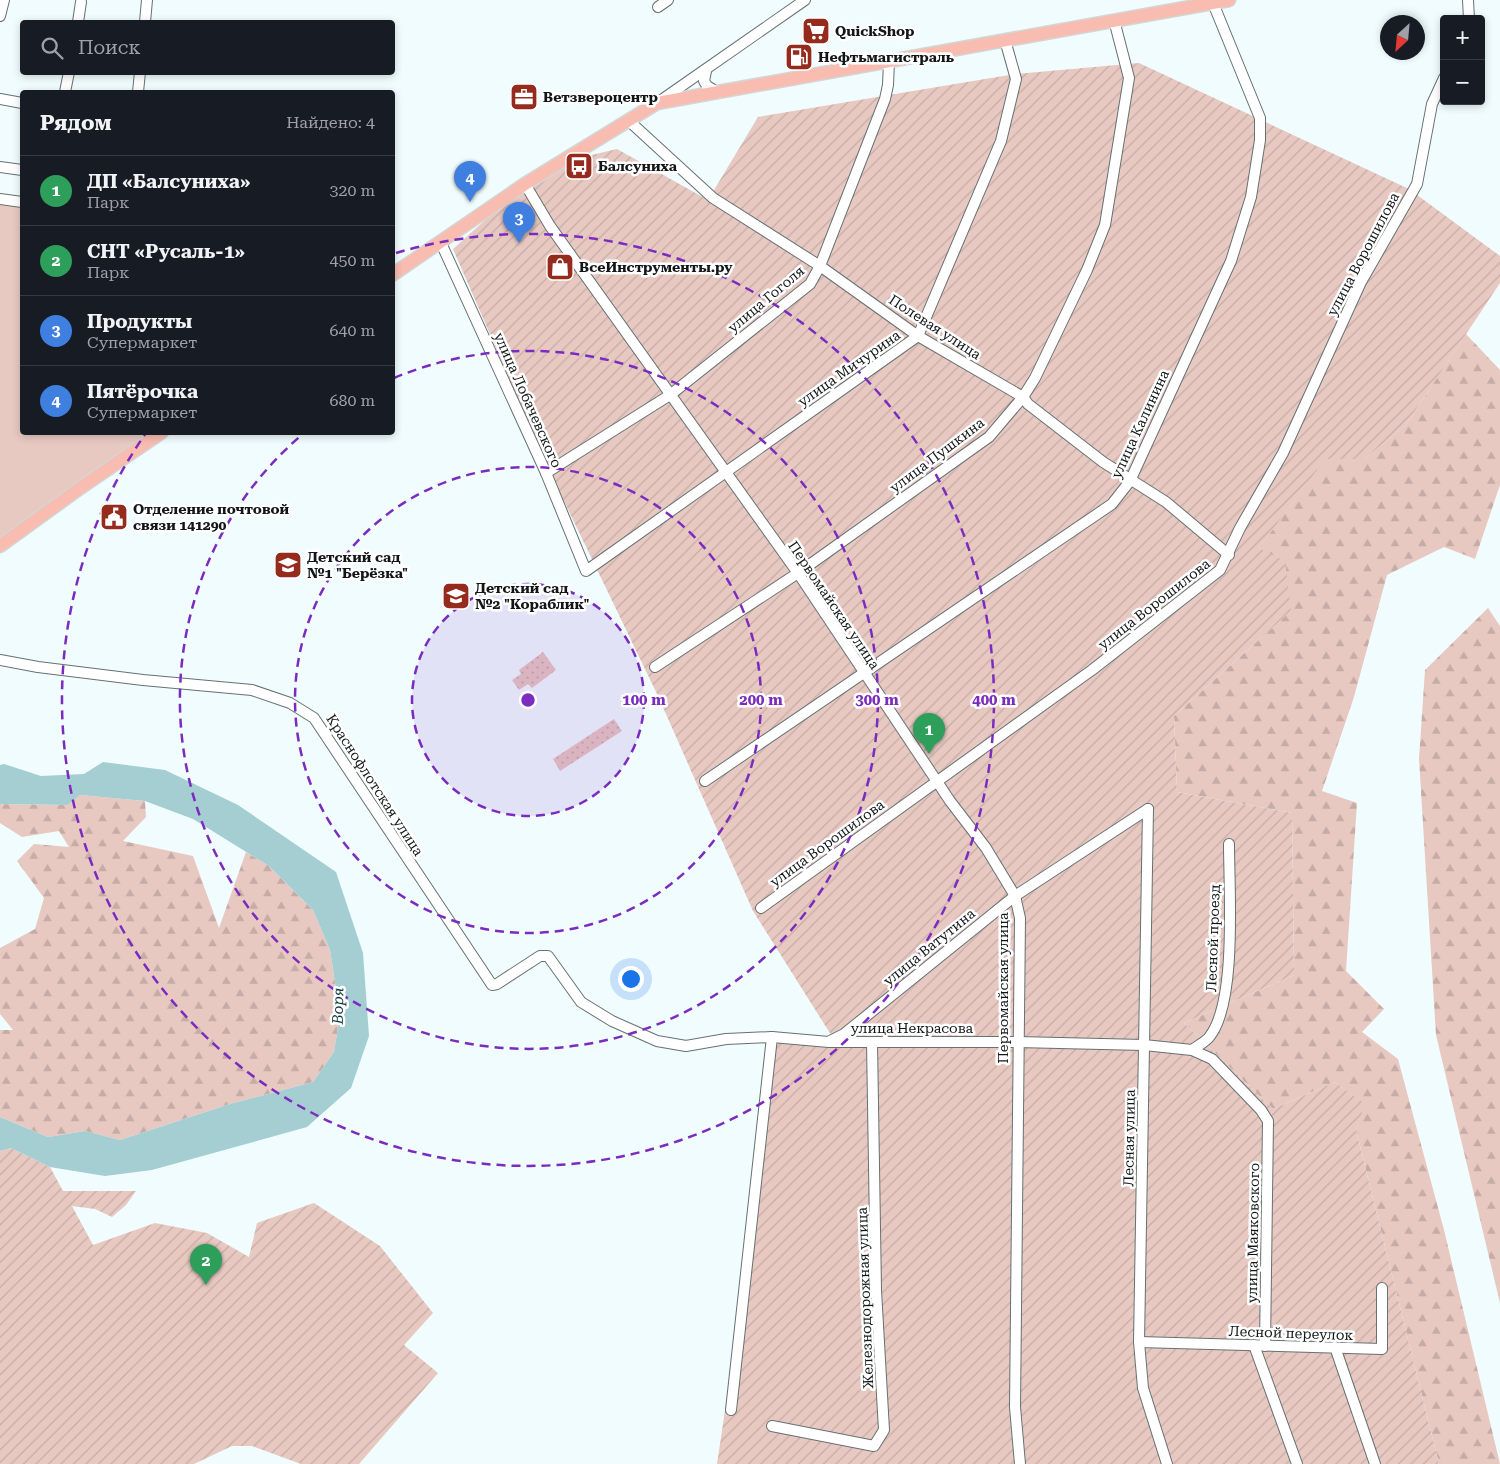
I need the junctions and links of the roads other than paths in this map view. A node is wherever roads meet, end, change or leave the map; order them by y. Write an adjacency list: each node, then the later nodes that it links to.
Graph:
1 (4, 0): 11 (street)
2 (147, 0): 13 (street)
3 (668, 0): 9 (street)
4 (805, 0): 17 (street)
5 (1229, 0): 8 (main road)
6 (1468, 0): 10 (street)
7 (81, 2): 12 (street)
8 (1207, 2): 14 (main road); 42 (street, улица Калинина)
9 (658, 7)
10 (1469, 15)
11 (0, 16)
12 (78, 20)
13 (145, 20)
14 (1114, 20): 15 (main road); 38 (street, улица Пушкина)
15 (1005, 40): 16 (main road); 36 (street, улица Мичурина)
16 (889, 61): 23 (main road); 34 (street, улица Гоголя)
17 (706, 70): 23 (street); 26 (street)
18 (68, 75): 21 (street)
19 (140, 75): 22 (street)
20 (1440, 87): 44 (street, улица Ворошилова)
21 (65, 90)
22 (138, 90)
23 (718, 93): 26 (main road)
24 (0, 99): 25 (street)
25 (20, 103)
26 (657, 103): 27 (main road)
27 (628, 120): 30 (main road); 34 (street, Полевая улица)
28 (0, 167): 29 (street)
29 (20, 170)
30 (525, 184): 33 (main road); 37 (street, Первомайская улица)
31 (0, 199): 32 (street)
32 (20, 202)
33 (441, 243): 35 (main road); 41 (street, улица Лобачевского)
34 (820, 266): 36 (street, Полевая улица); 37 (street, улица Гоголя)
35 (395, 273)
36 (918, 336): 38 (street, Полевая улица); 40 (street, улица Мичурина)
37 (670, 395): 40 (street, Первомайская улица); 41 (street, улица Гоголя)
38 (1023, 397): 42 (street, Полевая улица); 46 (street, улица Пушкина)
39 (158, 435): 43 (main road)
40 (724, 472): 45 (street, улица Мичурина); 46 (street, Первомайская улица)
41 (546, 473): 45 (street, улица Лобачевского)
42 (1130, 481): 44 (street, Полевая улица); 49 (street, улица Калинина)
43 (0, 546)
44 (1229, 555): 50 (street, улица Ворошилова)
45 (586, 571)
46 (798, 573): 48 (street, улица Пушкина); 49 (street, Первомайская улица)
47 (0, 660): 56 (street, Краснофлотская улица)
48 (655, 667)
49 (863, 674): 50 (street, Первомайская улица); 51 (street, улица Калинина)
50 (936, 780): 54 (street, Первомайская улица); 55 (street, улица Ворошилова)
51 (705, 781)
52 (1148, 809): 54 (street, улица Ватутина); 61 (street, Лесная улица)
53 (1229, 844): 62 (street, Лесной проезд)
54 (1015, 896): 58 (street, улица Ватутина); 60 (street, Первомайская улица)
55 (762, 908)
56 (492, 985): 57 (street, улица Некрасова)
57 (772, 1037): 58 (street, улица Некрасова); 68 (street)
58 (829, 1042): 59 (street, улица Некрасова)
59 (872, 1042): 60 (street, улица Некрасова); 69 (street, Железнодорожная улица)
60 (1017, 1042): 61 (street, улица Некрасова); 70 (street, Первомайская улица)
61 (1144, 1045): 62 (street, улица Некрасова); 64 (street, Лесная улица)
62 (1192, 1050): 66 (street, улица Маяковского)
63 (1382, 1288): 67 (street, Лесной переулок)
64 (1139, 1342): 65 (street, Лесной переулок); 71 (street, Лесная улица)
65 (1254, 1345): 66 (street, Лесной переулок); 72 (street)
66 (1266, 1346): 67 (street, Лесной переулок)
67 (1335, 1348): 73 (street)
68 (731, 1410)
69 (772, 1426)
70 (1020, 1464)
71 (1167, 1464)
72 (1297, 1464)
73 (1375, 1464)

